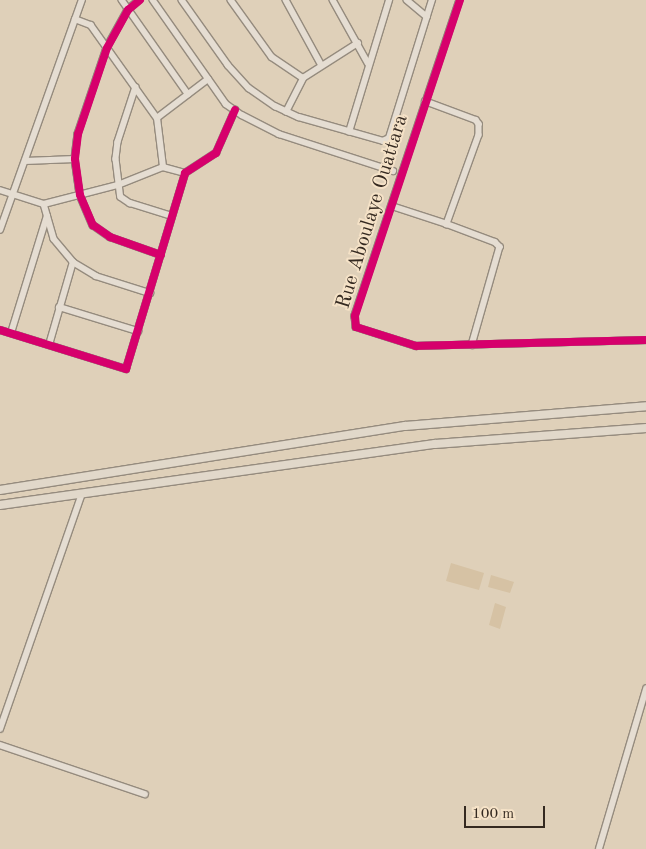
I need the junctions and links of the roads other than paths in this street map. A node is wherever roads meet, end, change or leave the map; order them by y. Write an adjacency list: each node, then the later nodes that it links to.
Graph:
1 (82, 0): 15 (street)
2 (122, 0): 13 (street)
3 (140, 0): 13 (street)
4 (153, 0): 21 (street)
5 (182, 0): 26 (street)
6 (231, 0): 20 (street)
7 (286, 0): 19 (street)
8 (333, 0): 16 (street)
9 (389, 0): 18 (street)
10 (407, 0): 14 (street)
11 (432, 0): 14 (street)
12 (460, 0): 24 (street, Rue Aboulaye Ouattara)
13 (128, 10): 17 (street); 23 (street)
14 (427, 17): 28 (street)
15 (75, 19): 17 (street); 30 (street)
16 (358, 43): 18 (street); 19 (street)
17 (107, 48): 22 (street); 29 (street)
18 (368, 63): 28 (street)
19 (322, 64): 20 (street)
20 (303, 78): 26 (street)
21 (208, 79): 23 (street); 25 (street)
22 (136, 87): 27 (street); 34 (street)
23 (188, 94): 27 (street)
24 (425, 101): 39 (street, Rue Aboulaye Ouattara); 42 (street)
25 (235, 110): 32 (street); 33 (street)
26 (286, 112): 28 (street)
27 (157, 118): 31 (street)
28 (349, 132)
29 (75, 159): 30 (street); 37 (street)
30 (25, 162): 36 (street)
31 (163, 167): 33 (street); 34 (street)
32 (393, 171)
33 (185, 174): 41 (street)
34 (118, 185): 37 (street); 41 (street)
35 (0, 190): 36 (street)
36 (13, 194): 38 (street); 43 (street)
37 (80, 196): 38 (street); 44 (street)
38 (44, 204): 40 (street)
39 (392, 206): 42 (street); 53 (street, Rue Aboulaye Ouattara)
40 (48, 216): 45 (street); 50 (street)
41 (172, 216): 44 (street)
42 (447, 224): 53 (street)
43 (0, 230)
44 (161, 255): 46 (street)
45 (73, 262): 46 (street); 47 (street)
46 (150, 293): 49 (street)
47 (60, 307): 49 (street); 52 (street)
48 (0, 330): 50 (street)
49 (138, 331): 52 (street)
50 (11, 333): 52 (street)
51 (646, 340): 53 (street, Rue Aboulaye Ouattara)
52 (49, 345)
53 (472, 345)
54 (646, 406): 56 (highway)
55 (646, 428): 57 (highway)
56 (0, 490)
57 (82, 494): 58 (highway); 60 (street)
58 (0, 505)
59 (646, 689): 63 (street)
60 (0, 729)
61 (0, 745): 62 (street)
62 (145, 794)
63 (599, 849)

